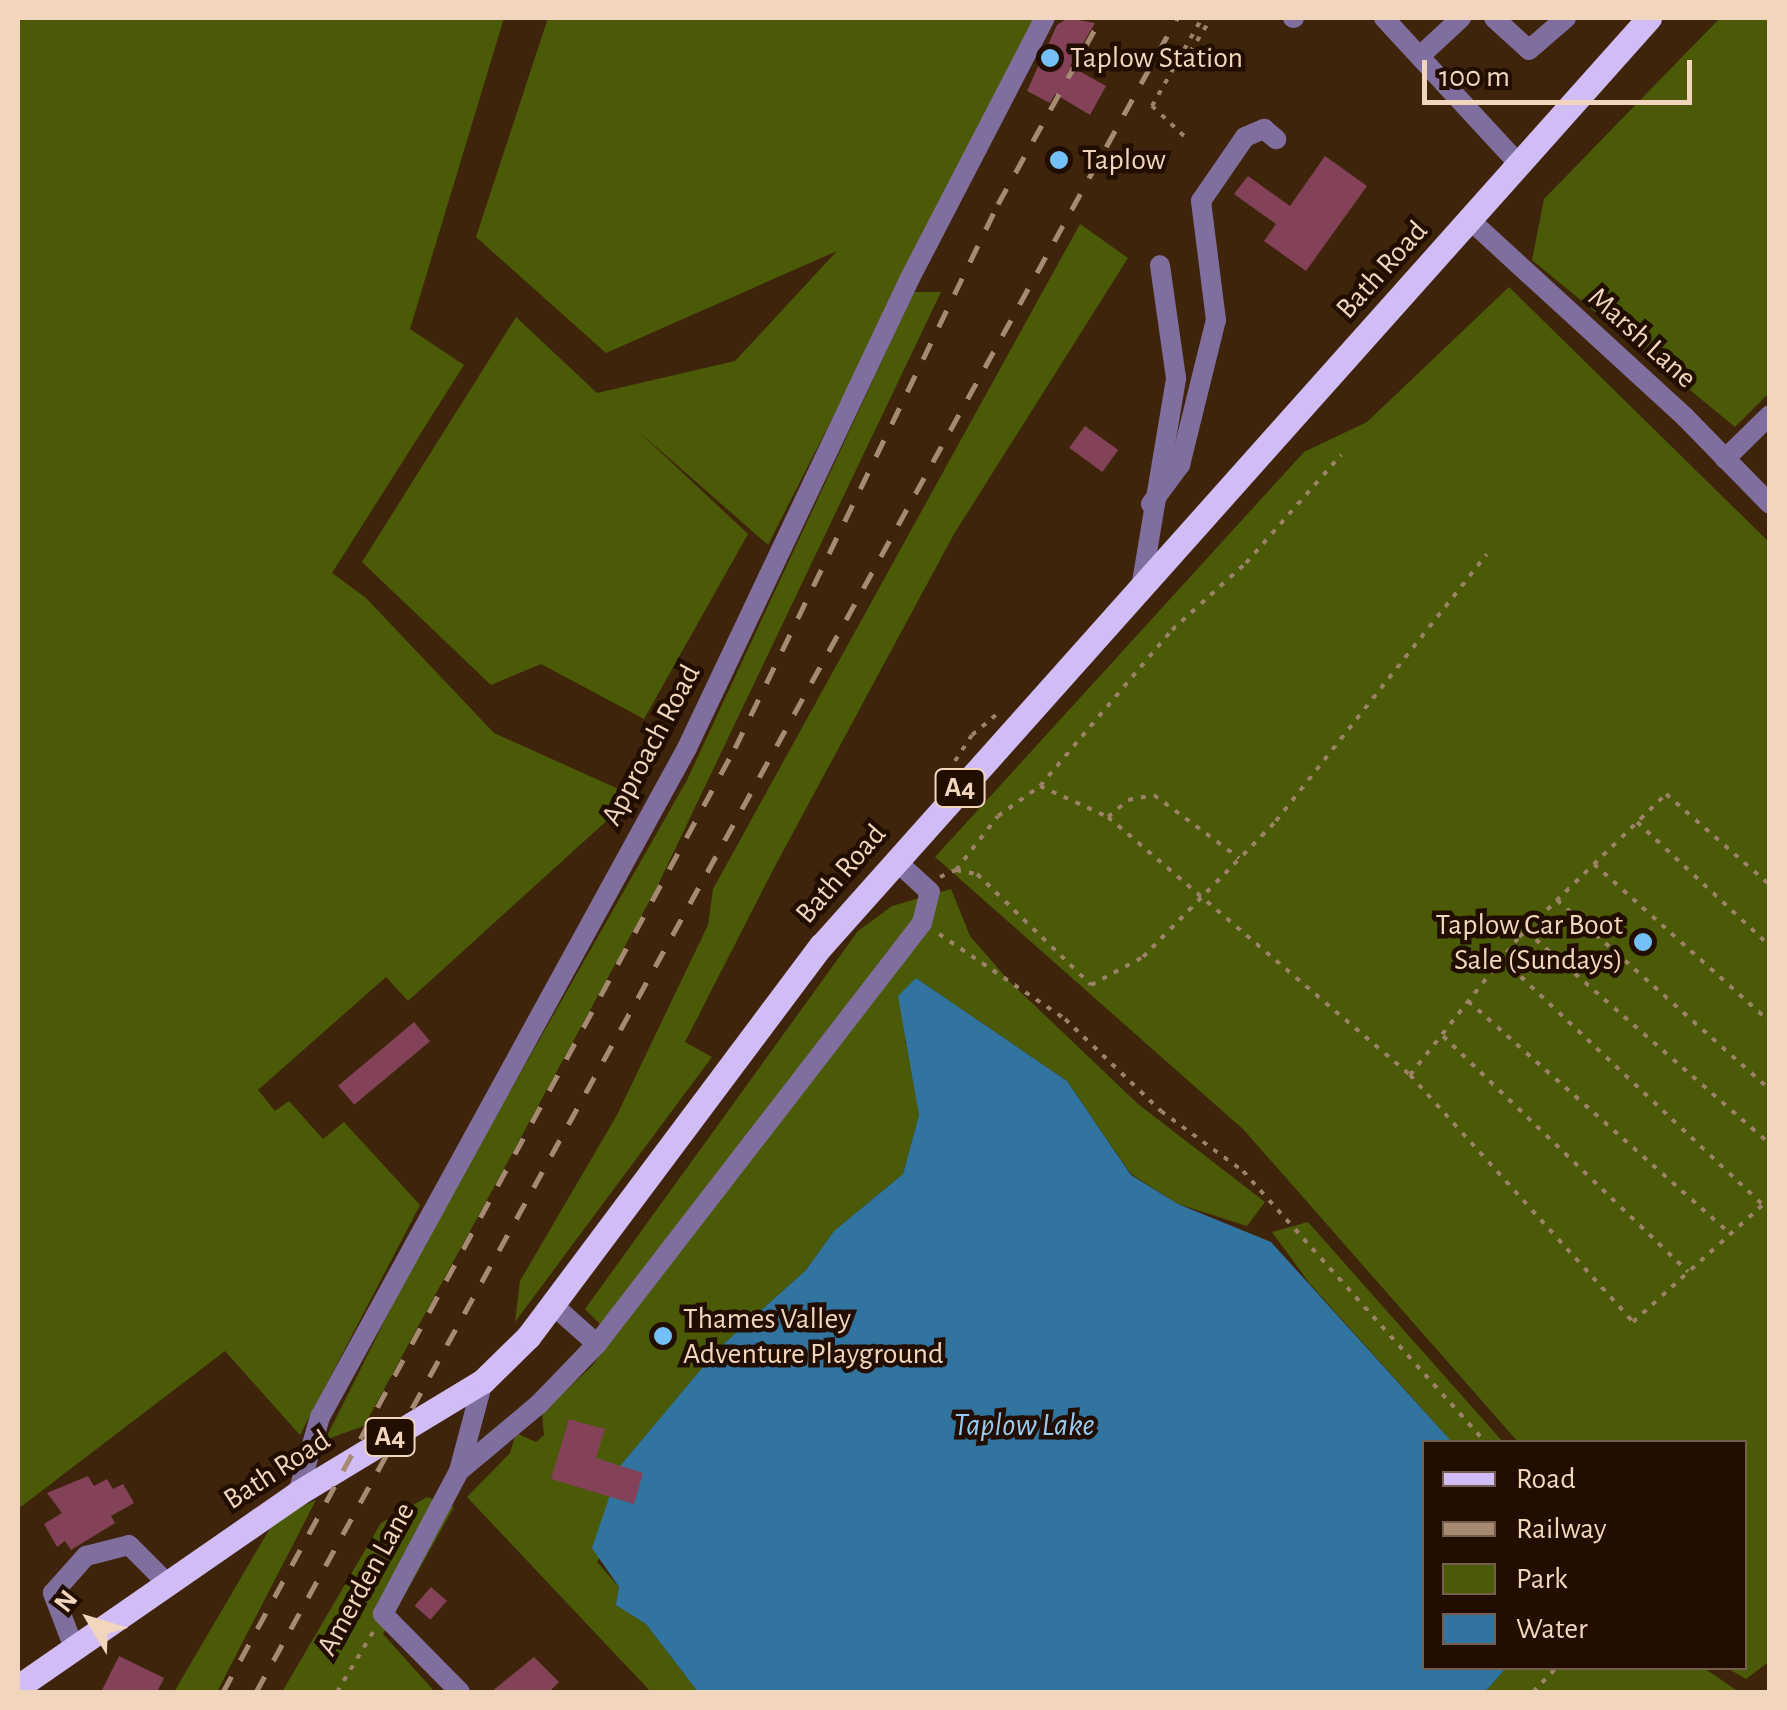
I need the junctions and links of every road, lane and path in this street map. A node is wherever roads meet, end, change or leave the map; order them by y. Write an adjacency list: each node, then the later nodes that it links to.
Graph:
1 (1045, 18): 53 (street, Approach Road)
2 (1202, 18): 10 (path)
3 (1211, 18): 10 (path)
4 (1384, 18): 9 (street)
5 (1461, 18): 9 (street)
6 (1494, 18): 7 (street)
7 (1566, 18)
8 (1649, 18): 13 (main road, Bath Road / A4)
9 (1420, 56): 13 (street)
10 (1178, 58): 11 (path)
11 (1184, 136)
12 (1276, 139): 19 (street)
13 (1518, 162): 14 (main road, Bath Road / A4)
14 (1470, 220): 18 (street, Marsh Lane); 22 (main road, Bath Road / A4)
15 (1160, 265): 19 (street)
16 (1770, 415): 18 (street)
17 (1341, 454): 23 (path)
18 (1725, 459): 20 (street, Marsh Lane)
19 (1151, 504): 22 (street)
20 (1770, 504)
21 (1487, 554): 26 (path)
22 (1142, 582): 27 (main road, Bath Road / A4)
23 (1040, 786): 24 (path); 29 (path)
24 (1108, 817): 26 (path); 32 (path)
25 (1636, 822): 28 (path); 31 (path); 36 (path)
26 (1240, 858): 32 (path)
27 (896, 861): 30 (street); 48 (main road, Bath Road / A4)
28 (1594, 864): 33 (path); 39 (path)
29 (956, 870): 30 (path); 32 (path)
30 (922, 884): 34 (street)
31 (1770, 885)
32 (1203, 896): 41 (path)
33 (1557, 900): 35 (path); 42 (path)
34 (922, 922): 49 (street); 51 (path)
35 (1526, 930): 37 (path); 43 (path)
36 (1770, 946)
37 (1502, 959): 38 (path); 45 (path)
38 (1468, 1001): 40 (path); 46 (path)
39 (1770, 1022)
40 (1442, 1035): 41 (path); 47 (path)
41 (1410, 1075): 47 (path)
42 (1770, 1090)
43 (1770, 1144)
44 (1770, 1198): 45 (path)
45 (1762, 1204): 46 (path)
46 (1730, 1234): 47 (path)
47 (1688, 1272)
48 (553, 1305): 49 (street); 50 (main road, Bath Road / A4)
49 (597, 1344): 52 (street)
50 (483, 1381): 52 (street, Amerden Lane); 53 (main road, Bath Road / A4)
51 (1483, 1440)
52 (459, 1471): 55 (street, Amerden Lane)
53 (298, 1493): 54 (main road, Bath Road / A4)
54 (166, 1582): 56 (main road, Bath Road / A4); 56 (street)
55 (383, 1614): 59 (path, Amerden Lane); 60 (street)
56 (74, 1648): 58 (main road, Bath Road / A4)
57 (1554, 1670): 61 (path)
58 (18, 1688)
59 (337, 1692)
60 (460, 1692)
61 (1533, 1692)

